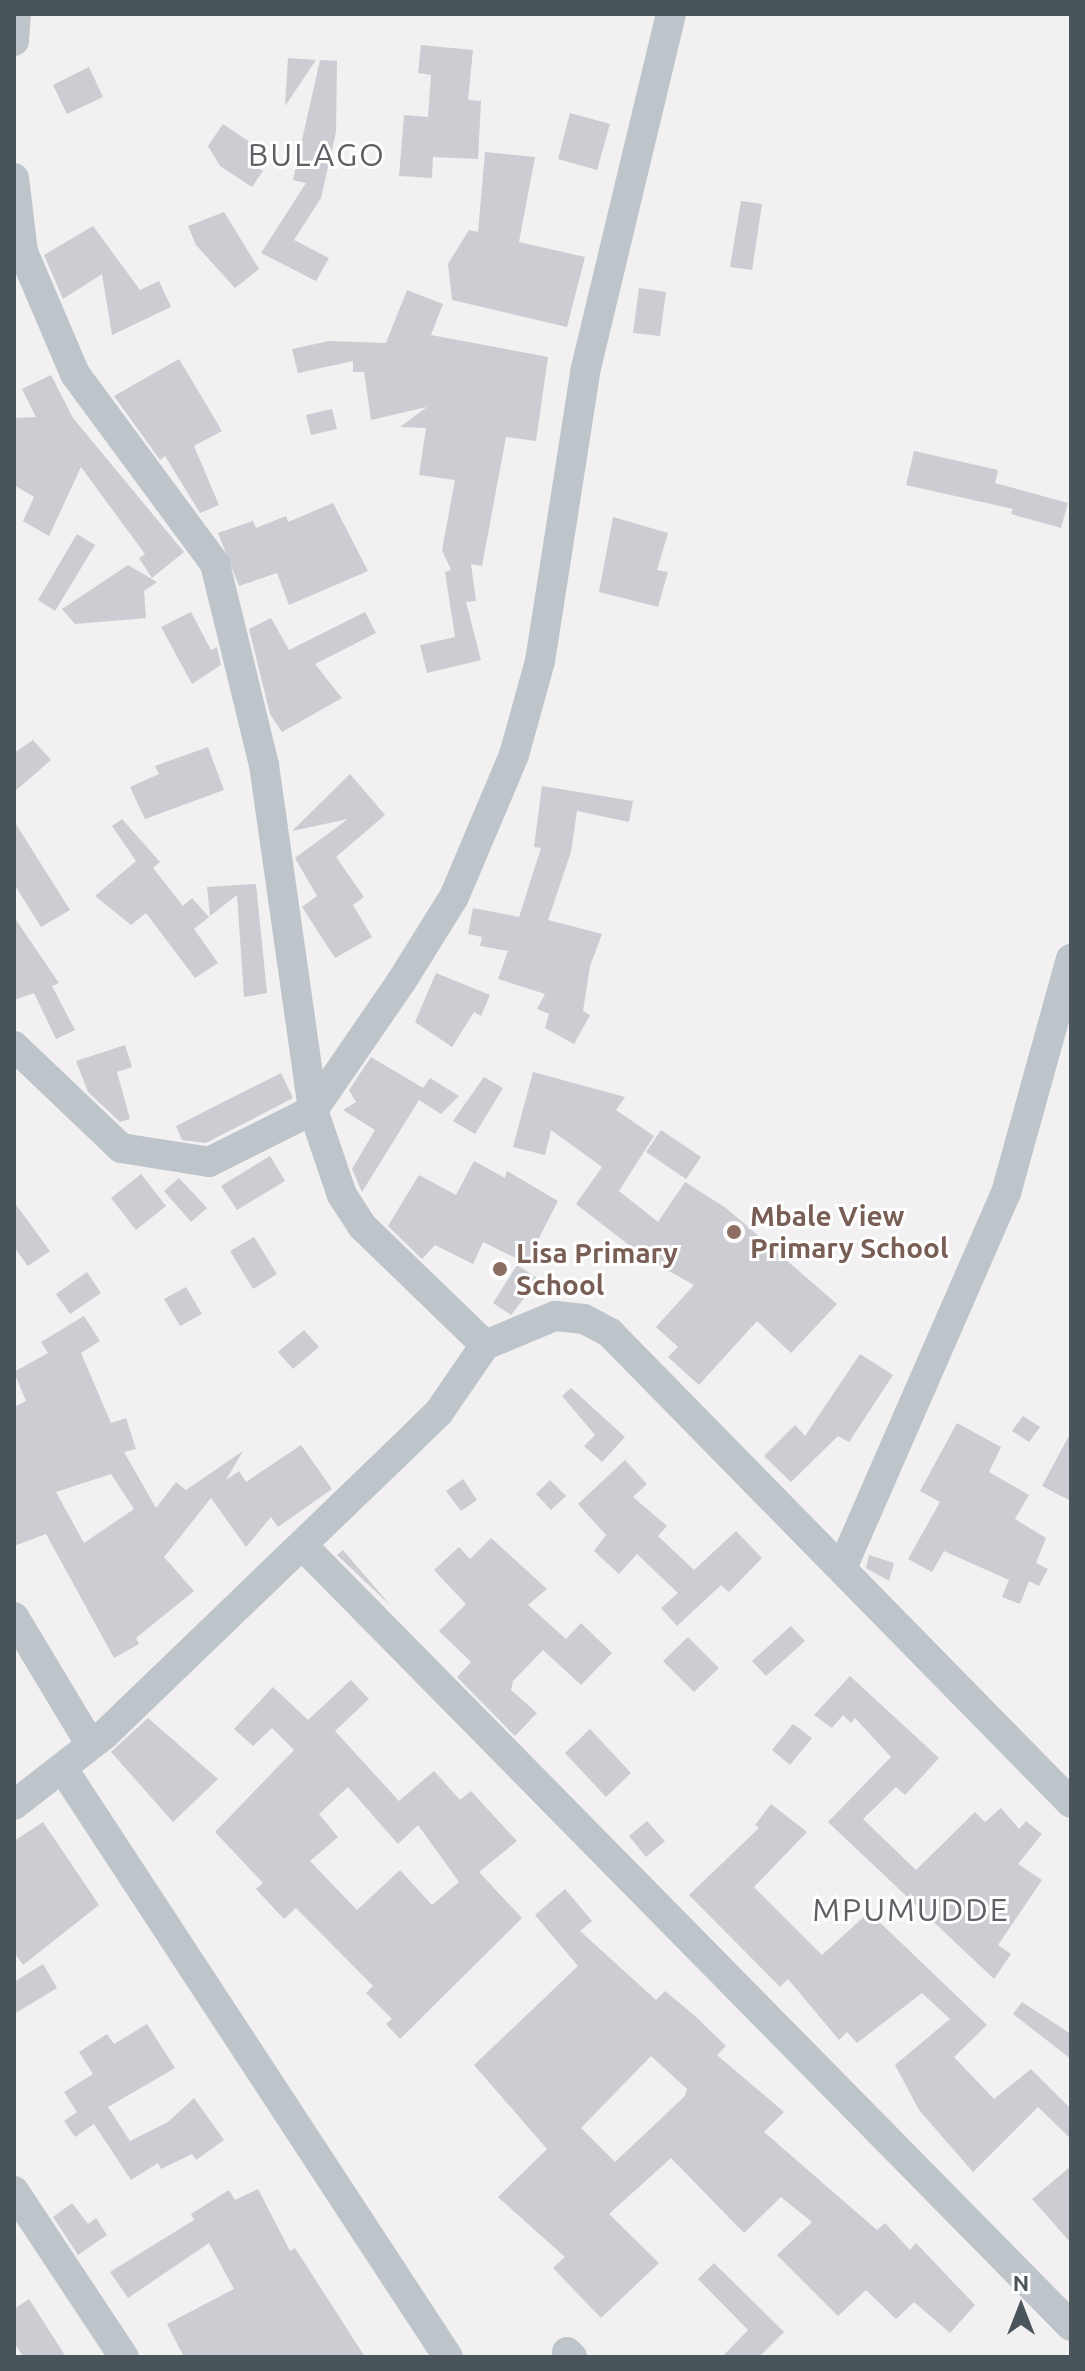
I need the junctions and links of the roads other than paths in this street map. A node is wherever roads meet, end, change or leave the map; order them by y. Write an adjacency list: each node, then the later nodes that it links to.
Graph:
1 (16, 14): 3 (street)
2 (671, 14): 7 (street)
3 (14, 41)
4 (14, 178): 7 (street)
5 (1071, 959): 10 (street)
6 (14, 1046): 7 (street)
7 (313, 1110): 8 (street)
8 (485, 1345): 9 (street); 10 (street)
9 (302, 1545): 12 (street); 17 (street)
10 (842, 1568): 14 (street)
11 (14, 1617): 12 (street)
12 (91, 1745): 13 (street)
13 (63, 1769): 15 (street); 19 (street)
14 (1071, 1803)
15 (14, 1805)
16 (14, 2191): 18 (street)
17 (1071, 2326)
18 (124, 2357)
19 (448, 2357)

